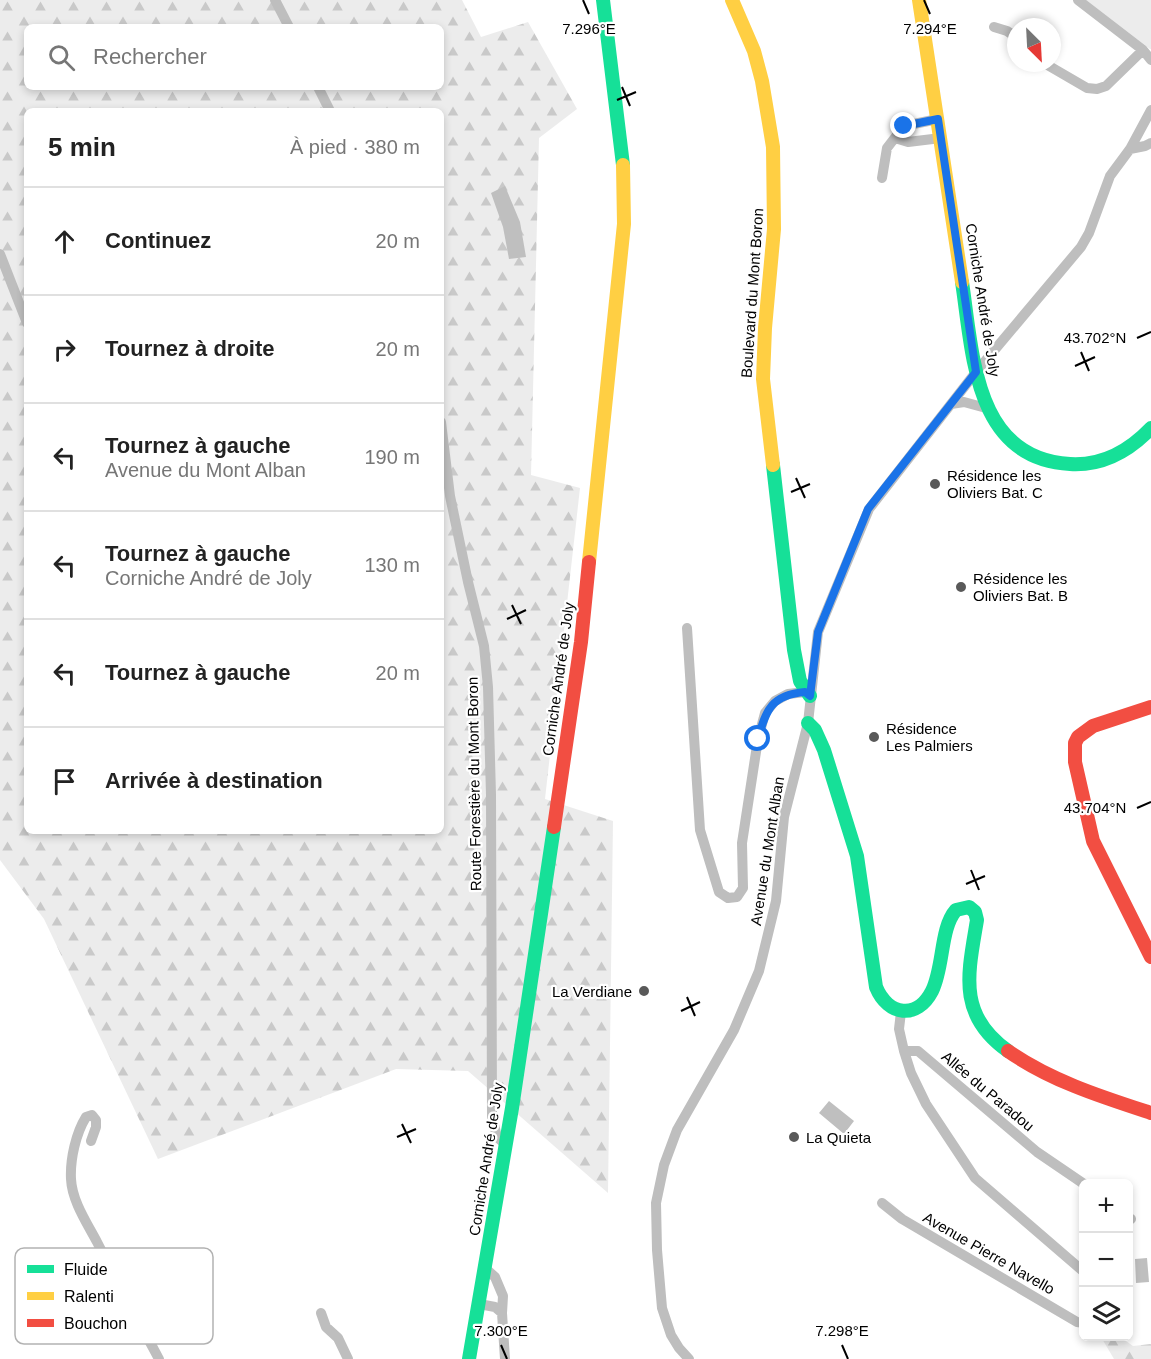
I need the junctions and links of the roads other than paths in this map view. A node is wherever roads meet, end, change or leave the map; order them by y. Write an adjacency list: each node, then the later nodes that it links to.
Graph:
1 (275, 0): 6 (street)
2 (603, 0): 37 (main road, Corniche André de Joly)
3 (732, 0): 29 (main road, Boulevard du Mont Boron)
4 (920, 0): 15 (main road, Corniche André de Joly)
5 (1078, 0): 9 (street)
6 (287, 24)
7 (994, 27): 8 (street)
8 (1007, 31)
9 (1143, 50): 10 (street); 11 (street)
10 (1151, 60)
11 (1059, 72)
12 (320, 90): 13 (street)
13 (328, 108)
14 (1151, 110): 19 (street, Avenue du Mont Alban)
15 (938, 119): 16 (street); 17 (main road, Corniche André de Joly)
16 (895, 138): 17 (street); 20 (street)
17 (941, 138): 23 (main road, Corniche André de Joly)
18 (1151, 143): 19 (street)
19 (1130, 148): 23 (street, Avenue du Mont Alban)
20 (882, 178)
21 (0, 254): 22 (street)
22 (24, 315)
23 (976, 372): 24 (street, Avenue du Mont Alban); 25 (main road, Corniche André de Joly)
24 (951, 404): 25 (street); 29 (street, Avenue du Mont Alban)
25 (986, 408): 26 (main road, Corniche André de Joly)
26 (1151, 428)
27 (444, 447): 37 (street, Route Forestière du Mont Boron)
28 (687, 628): 29 (street)
29 (808, 694): 31 (street, Avenue du Mont Alban)
30 (1151, 707): 32 (main road)
31 (808, 723): 33 (main road); 52 (street, Avenue du Mont Alban)
32 (1151, 957)
33 (901, 1012): 34 (street); 35 (main road)
34 (904, 1050): 38 (street, Allée du Paradou); 42 (street)
35 (1151, 1113)
36 (91, 1141): 40 (street)
37 (506, 1145): 41 (main road, Corniche André de Joly)
38 (1079, 1181)
39 (882, 1203): 46 (street, Avenue Pierre Navello)
40 (100, 1248)
41 (485, 1268): 43 (main road, Corniche André de Joly); 45 (street)
42 (1079, 1269)
43 (479, 1304): 45 (street); 50 (main road, Corniche André de Joly)
44 (321, 1313): 49 (street)
45 (502, 1313): 51 (street)
46 (1079, 1322)
47 (151, 1344): 48 (street)
48 (159, 1359)
49 (348, 1359)
50 (470, 1359)
51 (505, 1359)
52 (689, 1359)

